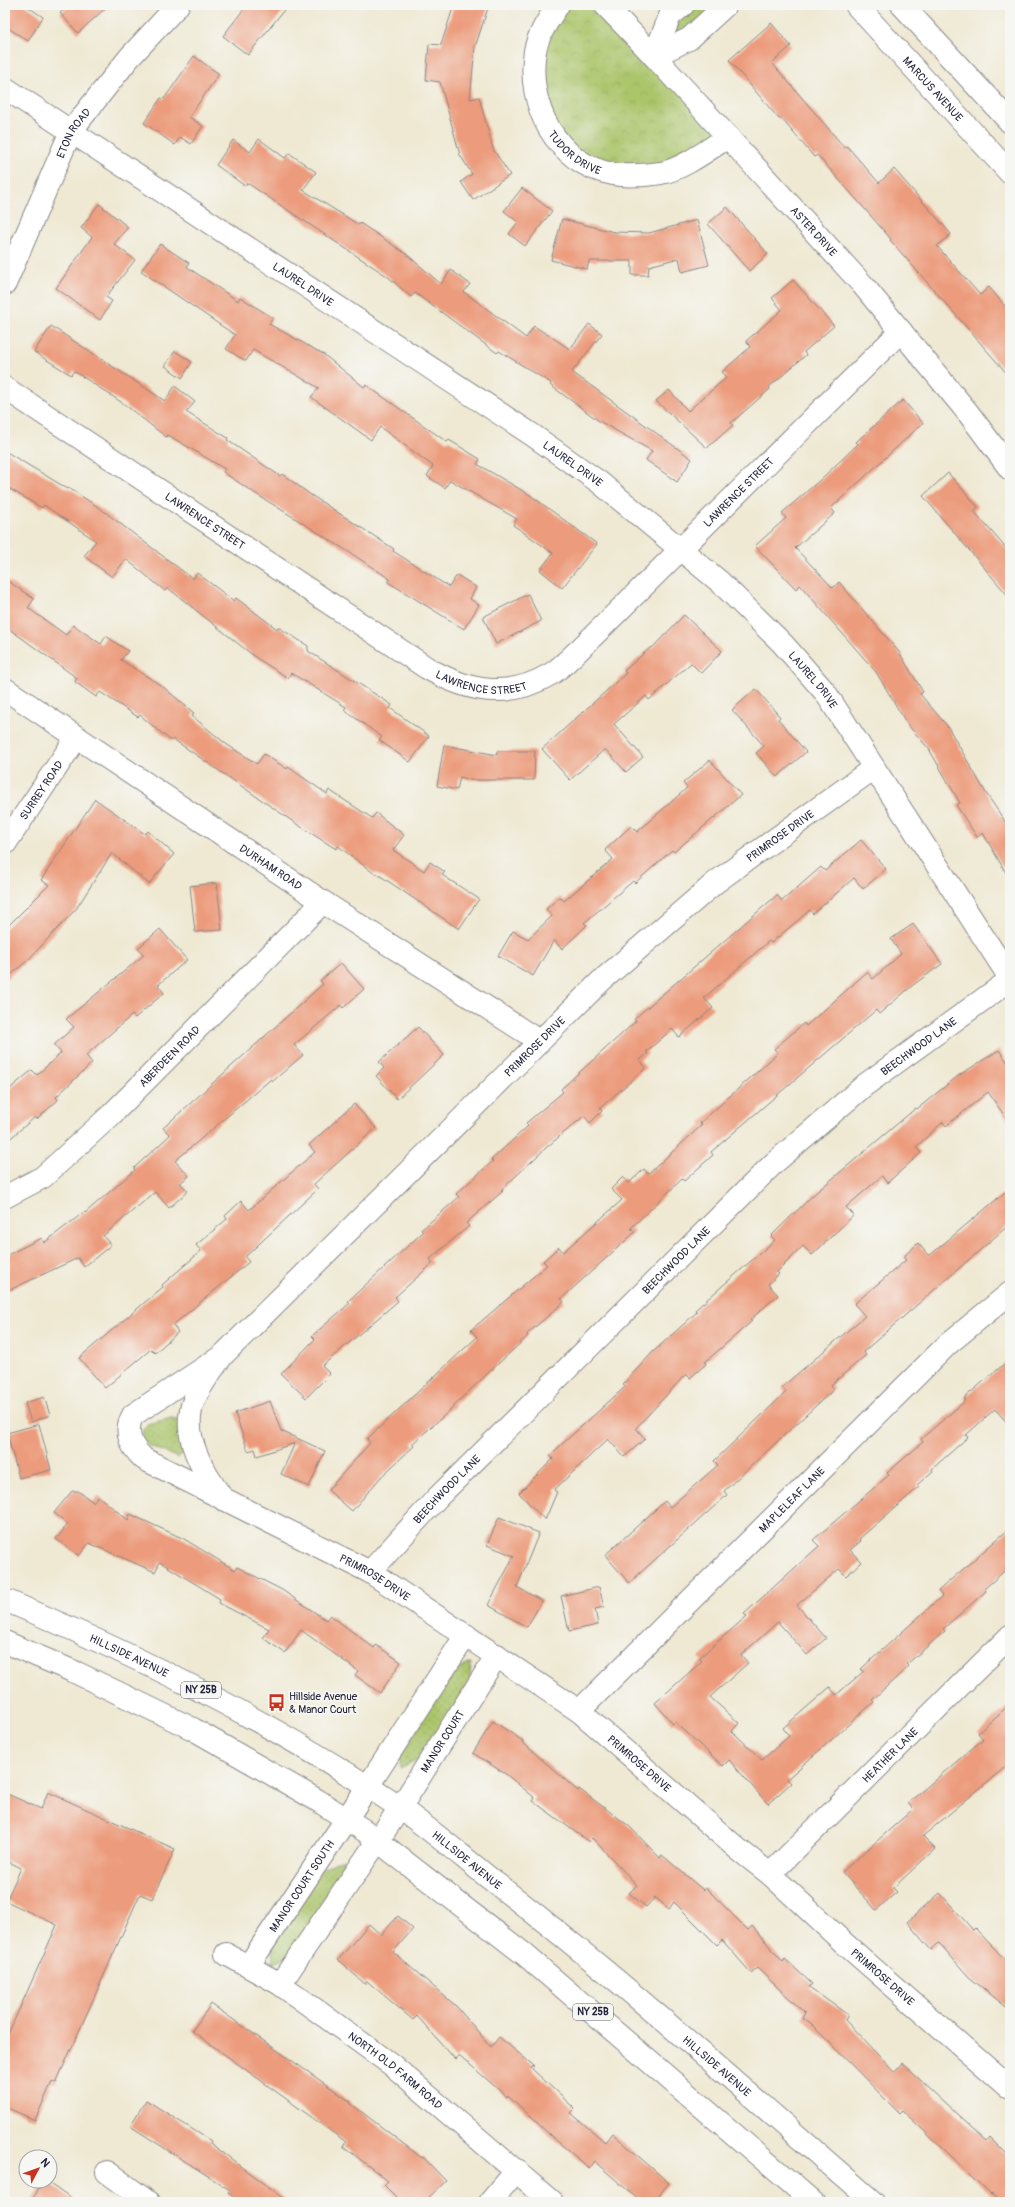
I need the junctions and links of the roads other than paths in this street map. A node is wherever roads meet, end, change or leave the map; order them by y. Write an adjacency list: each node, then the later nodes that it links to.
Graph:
1 (178, 5): 11 (street, ETON ROAD)
2 (558, 5): 12 (street, TUDOR DRIVE)
3 (605, 5): 8 (street, ASTER DRIVE)
4 (683, 5): 8 (street)
5 (726, 5): 8 (street)
6 (856, 5): 13 (street, MARCUS AVENUE)
7 (902, 5): 10 (street)
8 (654, 56): 12 (street, ASTER DRIVE)
9 (5, 88): 11 (street, LAUREL DRIVE)
10 (1010, 122)
11 (71, 131): 14 (street, ETON ROAD); 18 (street, LAUREL DRIVE)
12 (728, 137): 15 (street, ASTER DRIVE)
13 (1010, 173)
14 (5, 284)
15 (901, 331): 17 (street, ASTER DRIVE); 18 (street, LAWRENCE STREET)
16 (5, 388): 18 (street, LAWRENCE STREET)
17 (1010, 469)
18 (680, 549): 21 (street, LAUREL DRIVE)
19 (5, 689): 20 (street, DURHAM ROAD)
20 (77, 737): 22 (street, SURREY ROAD); 23 (street, DURHAM ROAD)
21 (874, 768): 24 (street, LAUREL DRIVE); 25 (street, PRIMROSE DRIVE)
22 (5, 844)
23 (323, 902): 25 (street, DURHAM ROAD); 26 (street, ABERDEEN ROAD)
24 (1010, 979): 30 (street, BEECHWOOD LANE)
25 (539, 1041): 28 (street, PRIMROSE DRIVE)
26 (5, 1198)
27 (1010, 1292): 36 (street, MAPLELEAF LANE)
28 (222, 1356): 29 (street, PRIMROSE DRIVE); 29 (street, PRIMROSE DRIVE)
29 (225, 1502): 30 (street, PRIMROSE DRIVE)
30 (370, 1572): 32 (street, PRIMROSE DRIVE)
31 (5, 1600): 37 (street, HILLSIDE AVENUE / NY 25B)
32 (466, 1635): 35 (street, PRIMROSE DRIVE); 37 (street)
33 (1010, 1636): 41 (street, HEATHER LANE)
34 (5, 1642): 39 (street, NY 25B)
35 (497, 1655): 36 (street, PRIMROSE DRIVE); 38 (street, MANOR COURT)
36 (578, 1711): 41 (street, PRIMROSE DRIVE)
37 (368, 1787): 38 (street, HILLSIDE AVENUE / NY 25B); 39 (street)
38 (400, 1808): 40 (street, MANOR COURT); 52 (street, HILLSIDE AVENUE / NY 25B)
39 (351, 1813): 40 (street, NY 25B); 43 (street, MANOR COURT SOUTH)
40 (382, 1834): 44 (street); 51 (street, NY 25B)
41 (770, 1874): 45 (street, PRIMROSE DRIVE)
42 (226, 1954): 43 (street, NORTH OLD FARM ROAD)
43 (249, 1965): 44 (street, NORTH OLD FARM ROAD)
44 (280, 1984): 46 (street, NORTH OLD FARM ROAD)
45 (1010, 2088)
46 (517, 2170): 49 (street); 50 (street, NORTH OLD FARM ROAD)
47 (107, 2172): 48 (street)
48 (138, 2199)
49 (490, 2202)
50 (552, 2202)
51 (813, 2202)
52 (873, 2202)

